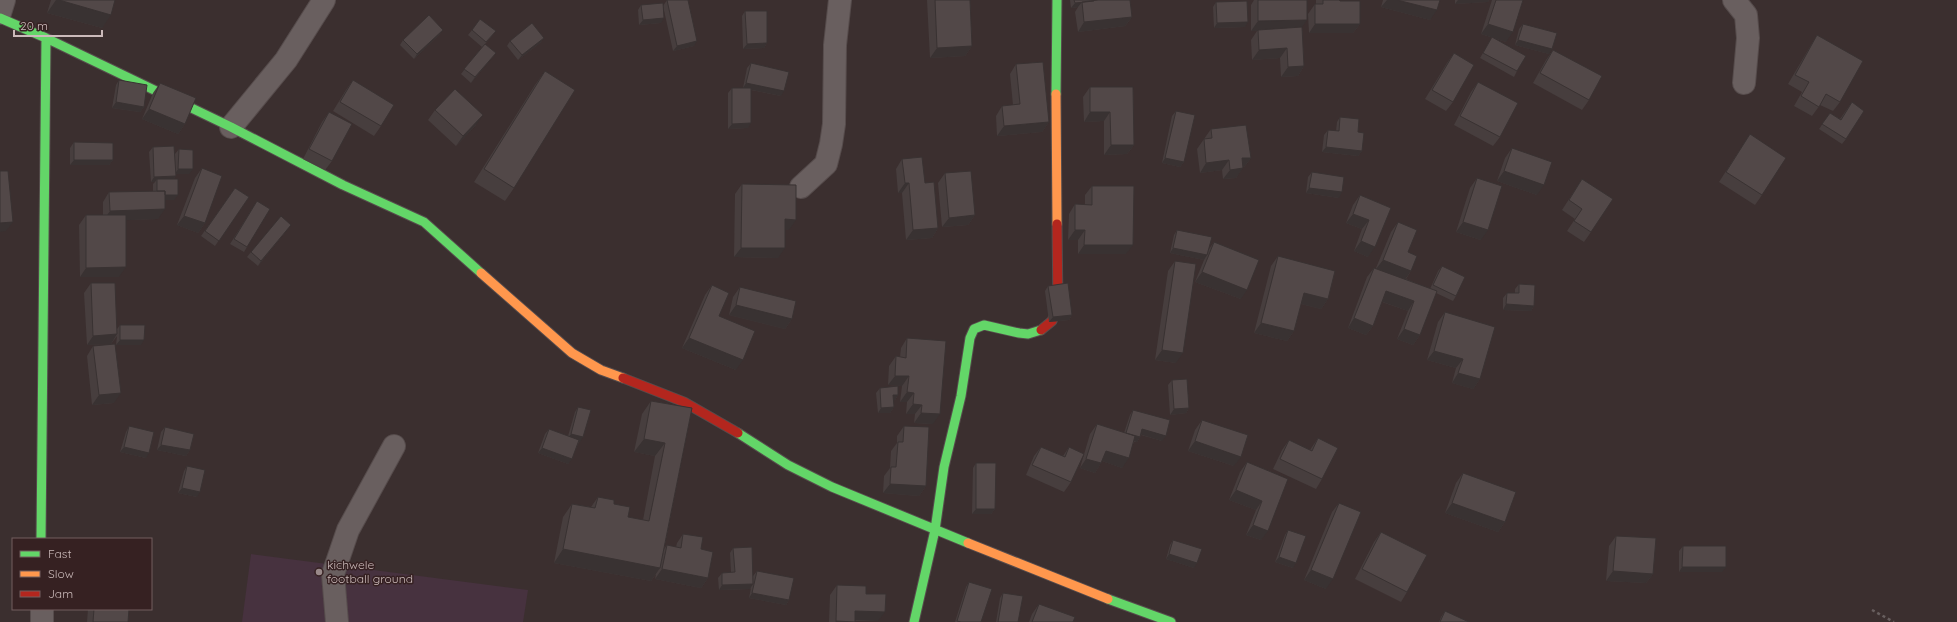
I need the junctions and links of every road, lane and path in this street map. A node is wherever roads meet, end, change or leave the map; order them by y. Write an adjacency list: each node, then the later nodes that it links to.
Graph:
1 (4, 0): 6 (street)
2 (324, 0): 10 (street)
3 (840, 0): 11 (street)
4 (1057, 0): 13 (street)
5 (1734, 0): 9 (street)
6 (0, 13)
7 (0, 18): 8 (street)
8 (46, 38): 10 (street); 14 (street)
9 (1744, 83)
10 (230, 127): 13 (street)
11 (800, 187)
12 (394, 446): 18 (street)
13 (935, 530): 19 (street); 20 (street)
14 (41, 538)
15 (42, 610): 17 (street)
16 (1872, 610): 21 (path)
17 (42, 622)
18 (337, 622)
19 (914, 622)
20 (1171, 622)
21 (1894, 622)

